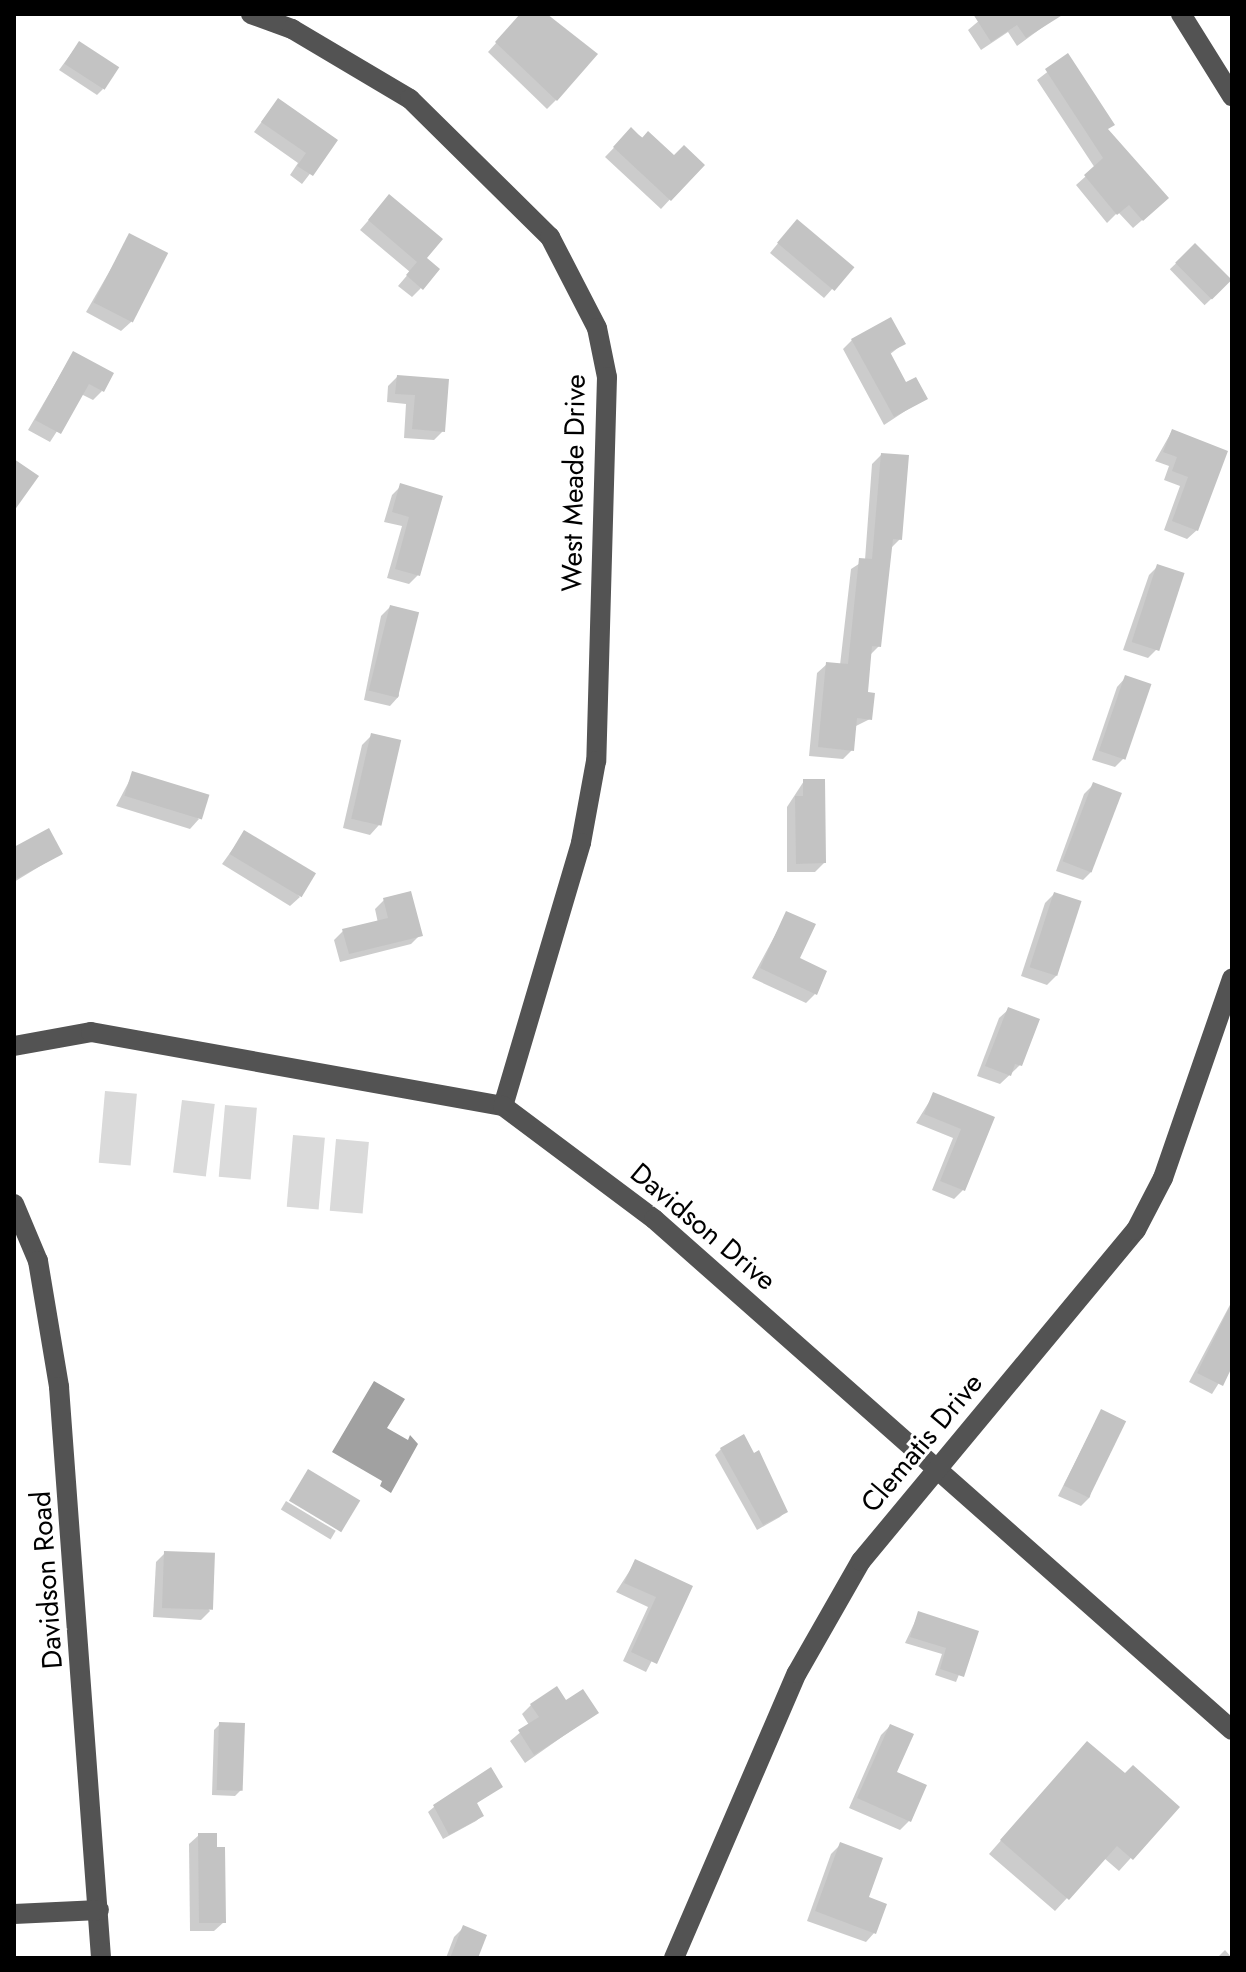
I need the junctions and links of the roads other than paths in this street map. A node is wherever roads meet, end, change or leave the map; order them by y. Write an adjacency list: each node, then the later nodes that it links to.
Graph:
1 (251, 14): 7 (street, West Meade Drive)
2 (1181, 14): 3 (street)
3 (1232, 96)
4 (1232, 979): 6 (street, Clematis Drive)
5 (14, 1046): 7 (street, Davidson Drive)
6 (1222, 1047): 9 (street, Clematis Drive)
7 (503, 1106): 9 (street, Davidson Drive)
8 (14, 1204): 11 (street, Davidson Road)
9 (939, 1468): 10 (street, Davidson Drive); 14 (street, Clematis Drive)
10 (1232, 1730)
11 (99, 1910): 12 (street); 13 (street, Davidson Road)
12 (14, 1914)
13 (101, 1958)
14 (674, 1958)

